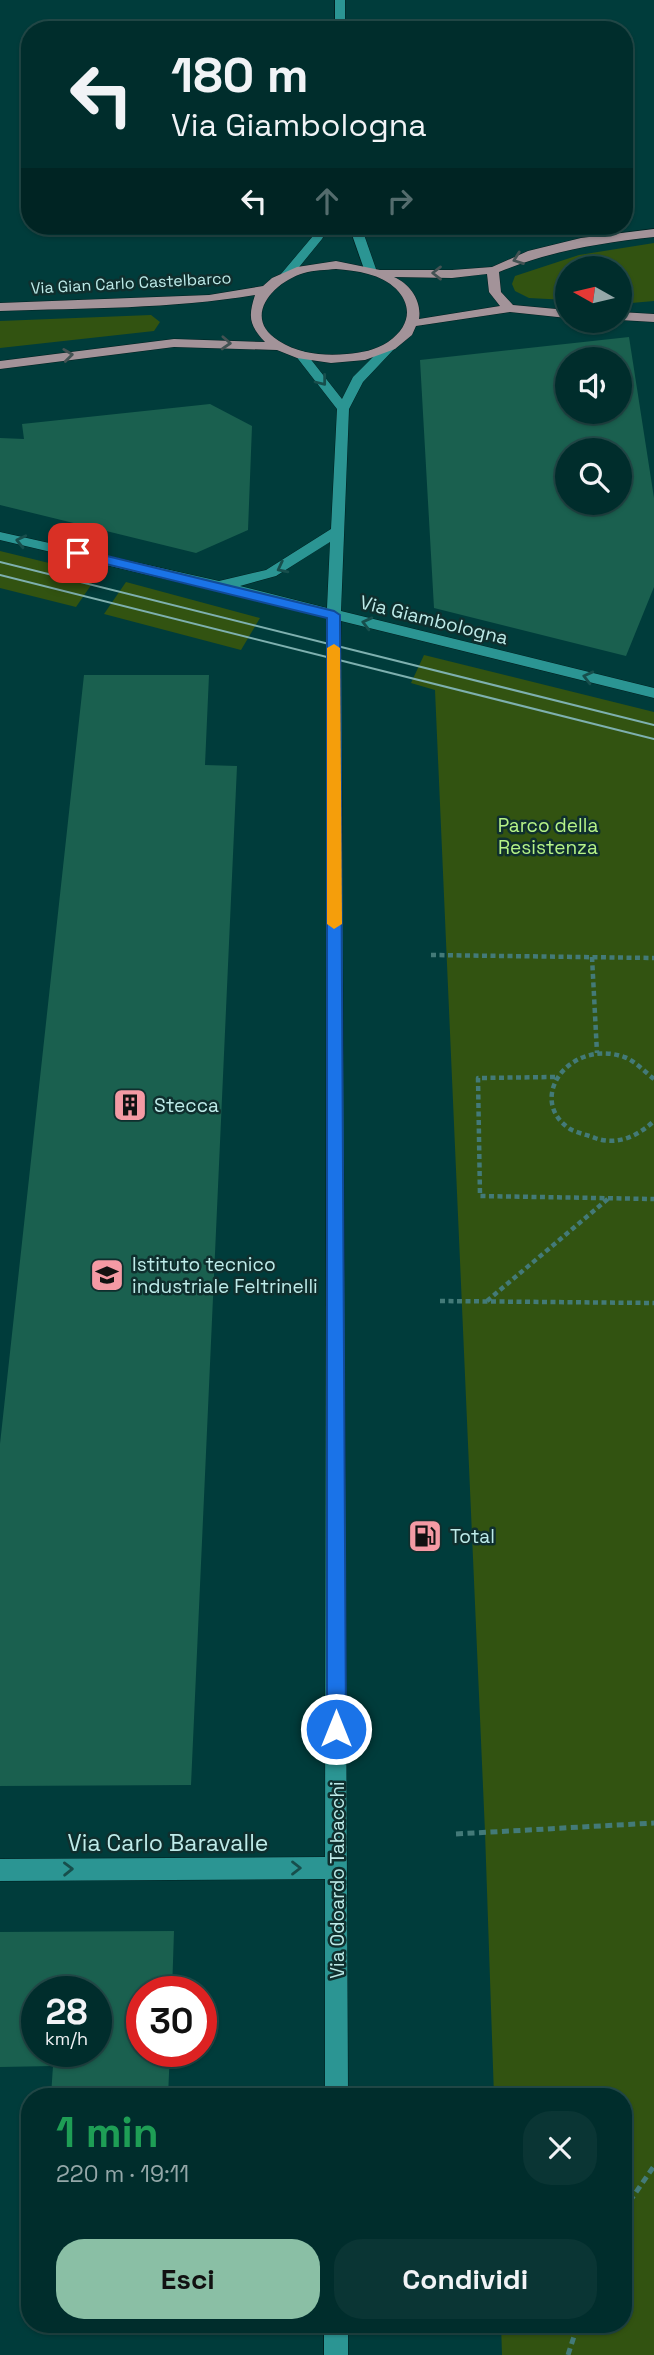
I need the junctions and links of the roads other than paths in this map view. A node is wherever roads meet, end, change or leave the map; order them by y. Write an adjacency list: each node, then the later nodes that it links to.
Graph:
1 (340, 0): 2 (street)
2 (340, 21)
3 (654, 233): 6 (main road, one-way to 6)
4 (319, 235): 8 (street)
5 (359, 235): 7 (street)
6 (495, 270): 7 (main road, one-way to 7); 11 (main road)
7 (375, 271): 8 (main road); 15 (main road)
8 (287, 274): 9 (main road)
9 (263, 290): 10 (main road, Via Gian Carlo Castelbarco); 16 (main road)
10 (0, 307)
11 (510, 307): 12 (main road); 15 (main road)
12 (555, 313)
13 (632, 317): 14 (main road)
14 (654, 318)
15 (414, 323): 17 (main road)
16 (278, 346): 18 (main road); 19 (main road, one-way to 16)
17 (390, 346): 18 (main road); 20 (street, Via Odoardo Tabacchi)
18 (301, 355): 20 (street, one-way to 20)
19 (0, 365)
20 (343, 409): 21 (street, Via Odoardo Tabacchi)
21 (338, 530): 23 (street, one-way to 23); 24 (street, Via Odoardo Tabacchi)
22 (0, 536): 23 (street, Via Giambologna, one-way to 22)
23 (207, 583): 24 (street, Via Giambologna)
24 (334, 615): 25 (street, Via Giambologna, one-way to 24); 26 (street, Via Odoardo Tabacchi)
25 (654, 693)
26 (337, 1868): 27 (street, Via Carlo Baravalle, one-way to 26); 28 (street, Via Odoardo Tabacchi)
27 (0, 1870)
28 (337, 2088)
29 (336, 2333): 30 (street)
30 (336, 2355)

